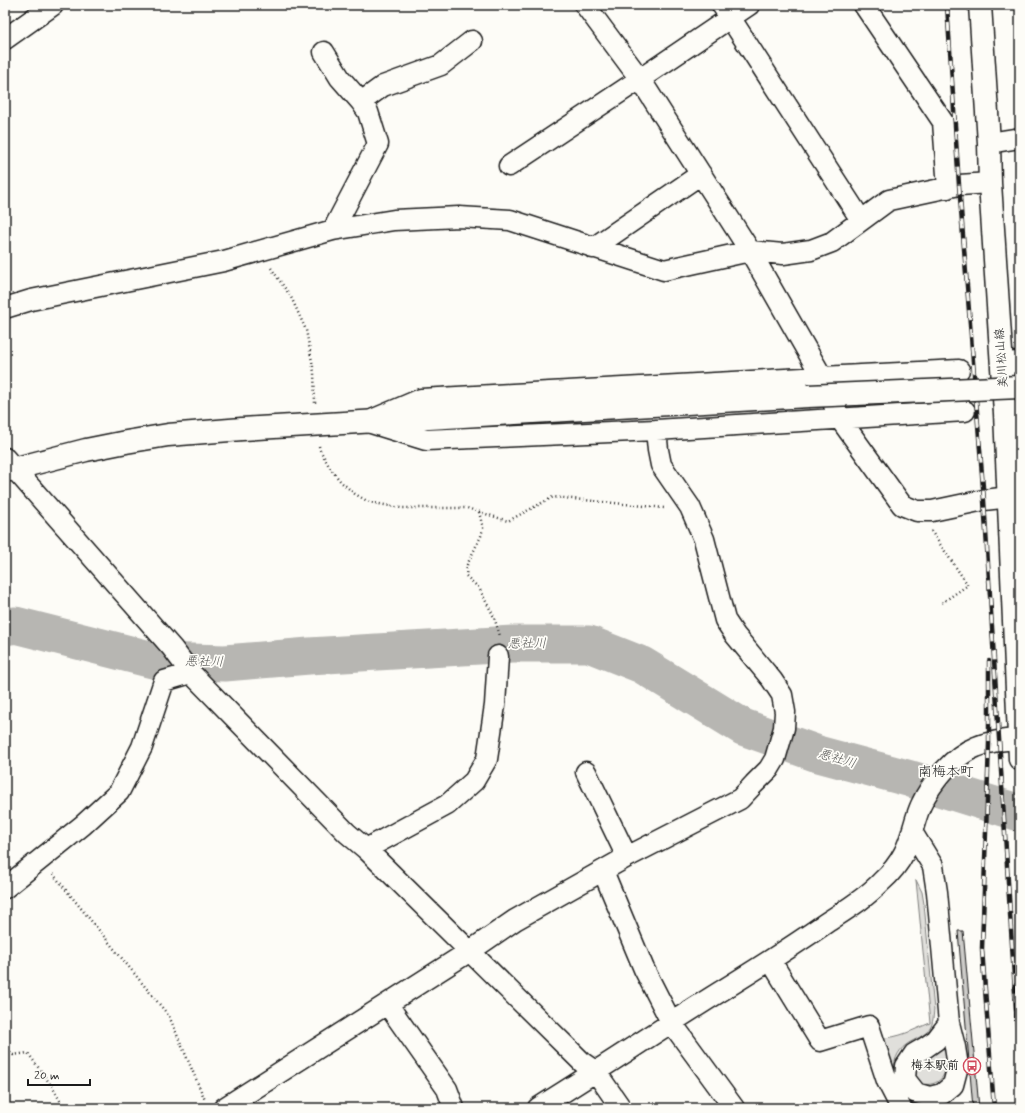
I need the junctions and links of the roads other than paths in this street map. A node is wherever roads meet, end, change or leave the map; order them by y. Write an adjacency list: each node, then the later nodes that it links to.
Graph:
1 (53, 5): 7 (street)
2 (585, 5): 10 (street)
3 (749, 5): 6 (street)
4 (864, 5): 17 (street)
5 (980, 5): 13 (street, 美川松山線)
6 (726, 11): 10 (street); 18 (street)
7 (5, 39)
8 (472, 41): 11 (street)
9 (324, 52): 11 (street)
10 (640, 79): 14 (street); 15 (street)
11 (361, 102): 19 (street)
12 (1020, 138): 13 (street)
13 (989, 143): 16 (street, 美川松山線)
14 (509, 166)
15 (701, 174): 20 (street); 21 (street)
16 (990, 183): 17 (street); 23 (street, 美川松山線)
17 (948, 188): 18 (street)
18 (861, 220): 21 (street)
19 (333, 230): 20 (street); 22 (street)
20 (593, 248): 21 (street)
21 (750, 251): 26 (street)
22 (5, 308)
23 (1011, 363): 29 (street, 美川松山線)
24 (959, 370): 25 (street)
25 (905, 373): 26 (street); 30 (street)
26 (822, 377): 31 (street); 32 (street)
27 (1020, 387): 32 (street, bridge)
28 (965, 412): 30 (street)
29 (1013, 412): 35 (street, 美川松山線)
30 (907, 415): 31 (street)
31 (840, 419): 33 (street); 35 (street)
32 (367, 422): 33 (street); 34 (street)
33 (656, 430): 43 (street)
34 (8, 466): 37 (street)
35 (1010, 497): 38 (street, 美川松山線)
36 (498, 656): 42 (street)
37 (188, 670): 42 (street); 45 (street)
38 (1019, 714): 39 (street, 美川松山線)
39 (1019, 749): 41 (street)
40 (586, 772): 43 (street)
41 (912, 832): 47 (street); 50 (street)
42 (366, 849): 46 (street)
43 (627, 857): 44 (street)
44 (603, 871): 46 (street); 49 (street)
45 (5, 888)
46 (470, 952): 48 (street); 51 (street)
47 (771, 961): 49 (street); 57 (street)
48 (388, 1005): 52 (street); 53 (street)
49 (671, 1022): 51 (street); 56 (street)
50 (949, 1023)
51 (596, 1072): 54 (street); 55 (street)
52 (230, 1106)
53 (454, 1108)
54 (538, 1108)
55 (621, 1108)
56 (734, 1108)
57 (901, 1108)

